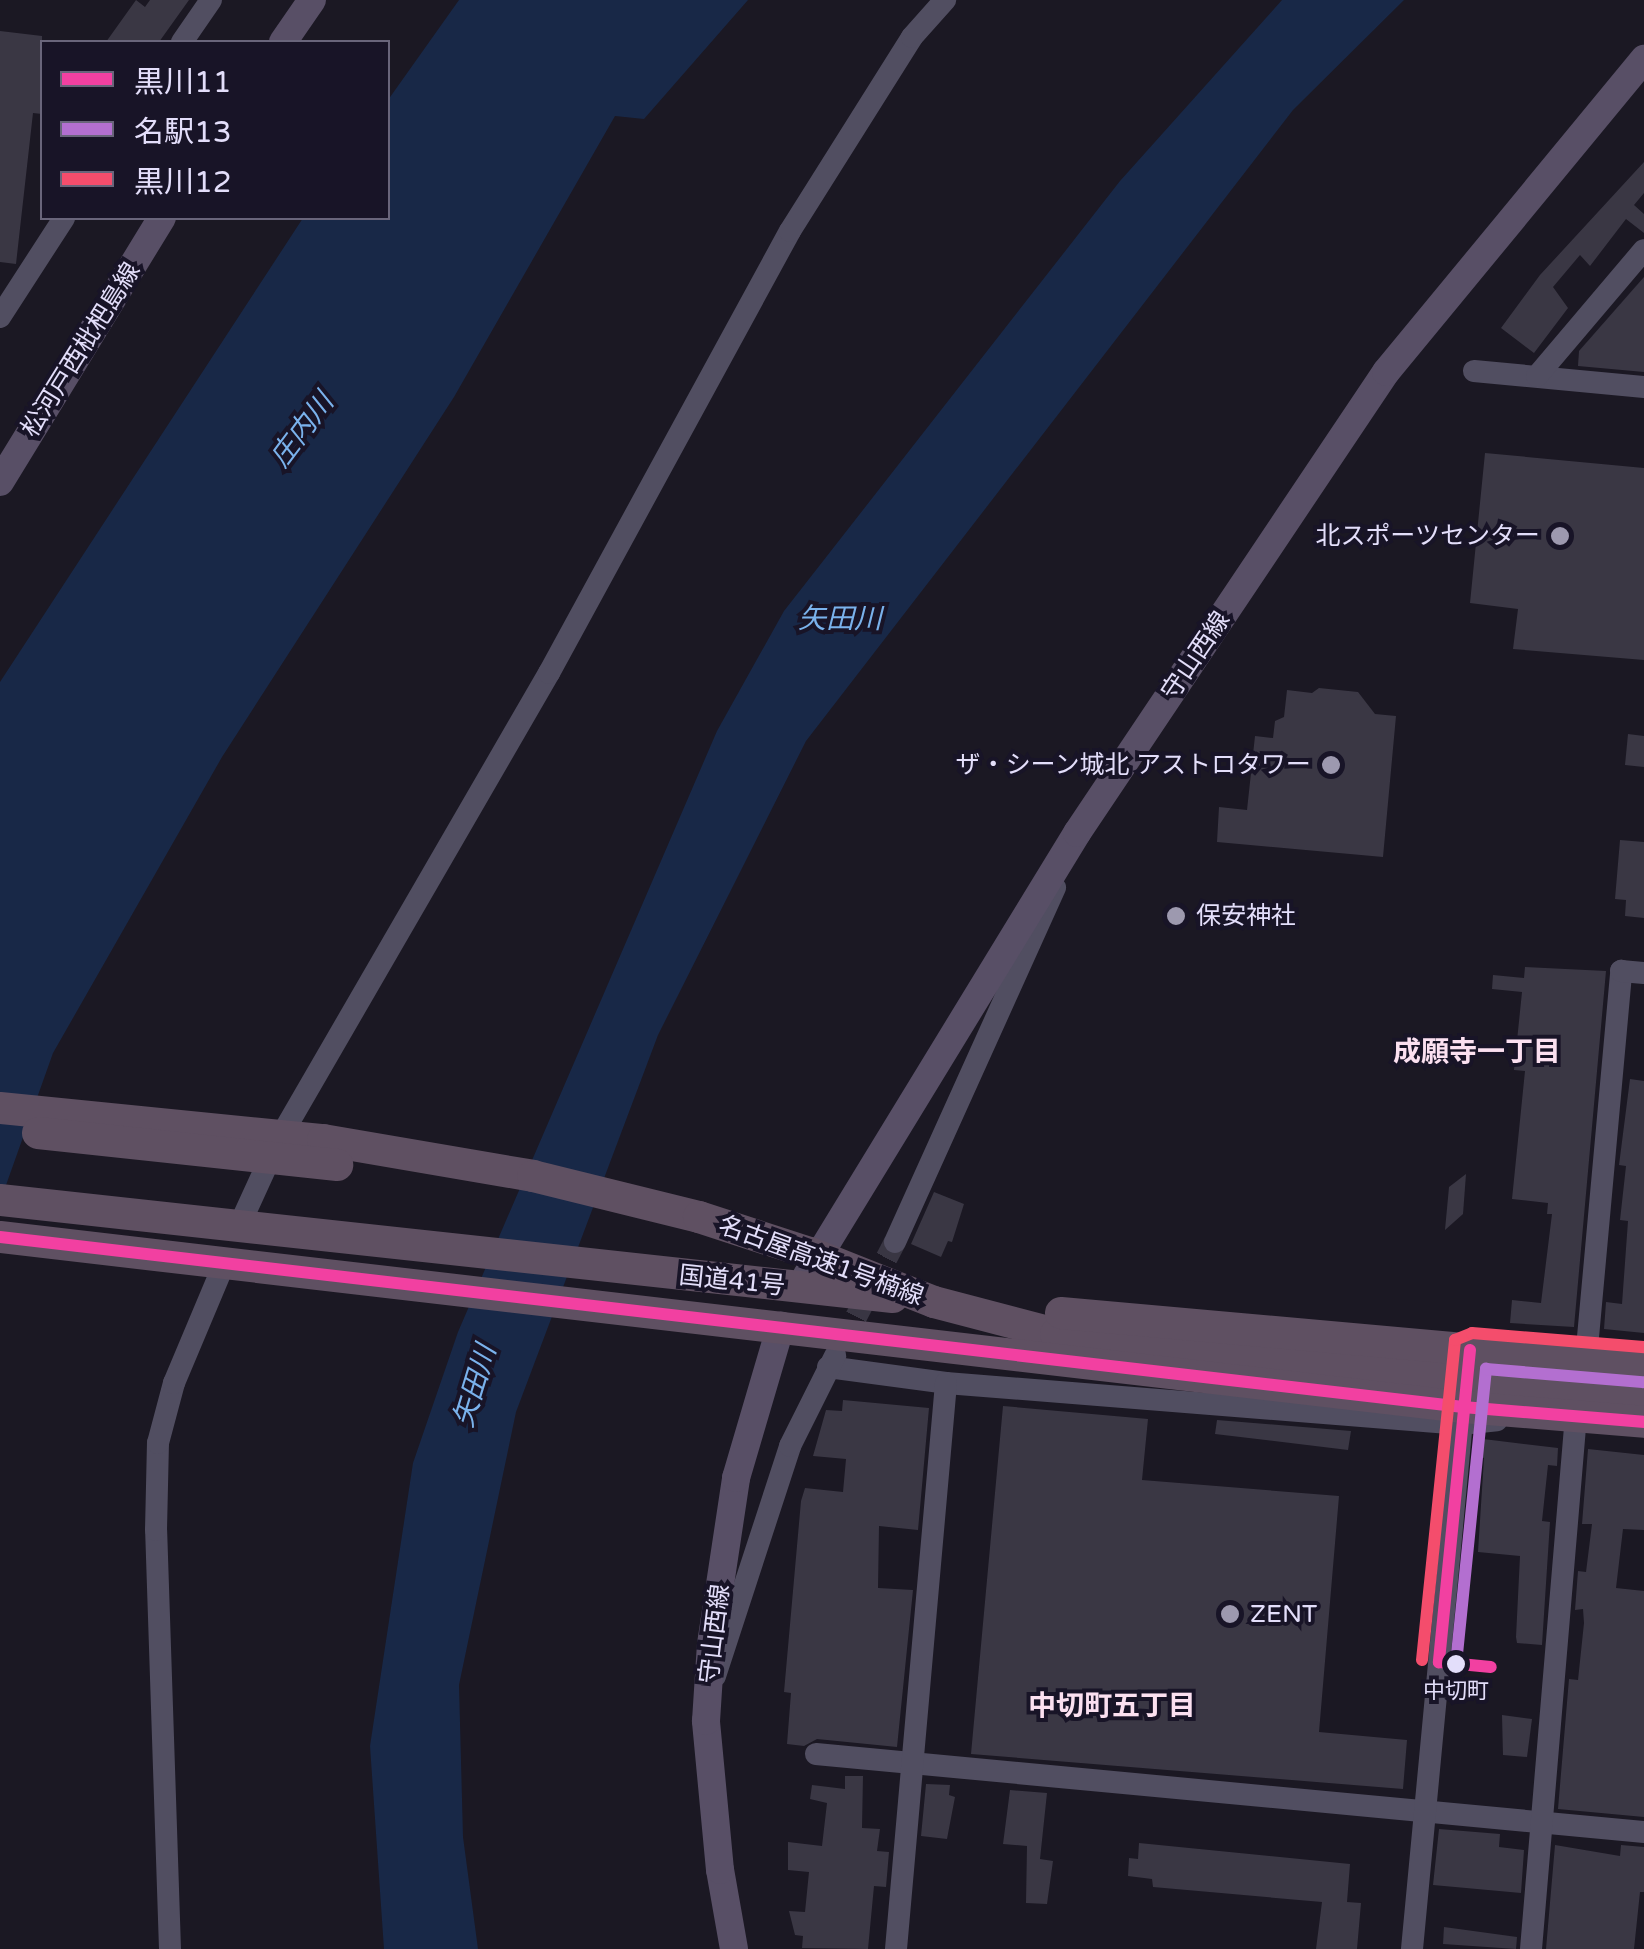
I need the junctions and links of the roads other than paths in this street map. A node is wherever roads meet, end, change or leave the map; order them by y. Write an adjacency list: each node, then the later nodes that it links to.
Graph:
1 (211, 0): 4 (street)
2 (312, 0): 5 (main road)
3 (945, 0): 20 (street)
4 (183, 40)
5 (283, 40)
6 (1644, 59): 15 (main road, 守山西線)
7 (63, 220): 10 (street)
8 (161, 220): 14 (main road, 松河戸西枇杷島線)
9 (1644, 250): 12 (street)
10 (0, 317)
11 (1474, 372): 12 (street)
12 (1537, 376): 13 (street)
13 (1644, 387)
14 (0, 482)
15 (1078, 832): 22 (street); 24 (main road, 守山西線)
16 (1644, 973): 27 (street)
17 (0, 1108): 30 (highway, 名古屋高速1号楠線)
18 (0, 1130): 31 (highway, 名古屋高速1号楠線)
19 (0, 1200): 20 (highway, 国道41号)
20 (238, 1226): 24 (highway, 国道41号)
21 (0, 1237): 23 (highway, 国道41号)
22 (895, 1242)
23 (224, 1264): 25 (highway, 国道41号); 41 (street)
24 (798, 1288): 26 (highway, 国道41号)
25 (780, 1324): 33 (highway, 国道41号); 35 (main road, 守山西線)
26 (1470, 1350): 27 (highway, 国道41号); 33 (street)
27 (1586, 1359): 28 (highway, 国道41号)
28 (1644, 1365)
29 (946, 1383): 33 (street); 35 (street); 37 (street)
30 (1644, 1398)
31 (1644, 1407)
32 (1566, 1414): 33 (highway, 国道41号); 34 (highway, 国道41号); 39 (street)
33 (1462, 1415): 38 (street)
34 (1644, 1422)
35 (708, 1698): 42 (main road, 守山西線)
36 (816, 1754): 37 (street)
37 (912, 1763): 38 (street); 43 (street)
38 (1425, 1812): 39 (street); 44 (street)
39 (1544, 1823): 40 (street); 45 (street)
40 (1644, 1832)
41 (170, 1949)
42 (734, 1949)
43 (896, 1949)
44 (1412, 1949)
45 (1531, 1949)

